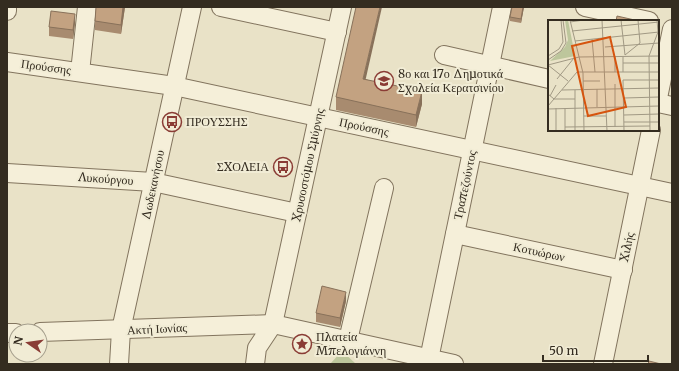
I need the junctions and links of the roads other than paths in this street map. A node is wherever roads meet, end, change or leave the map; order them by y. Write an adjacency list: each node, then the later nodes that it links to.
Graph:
1 (8, 7): 8 (street)
2 (87, 7): 16 (street)
3 (192, 7): 18 (street, Δωδεκανήσου)
4 (221, 7): 12 (street)
5 (342, 7): 12 (street, Χρυσοστόμου Σμύρνης)
6 (502, 7): 15 (street, Τραπεζούντος)
7 (589, 7): 9 (street)
8 (7, 11)
9 (645, 20)
10 (659, 23): 11 (street)
11 (672, 27): 19 (street)
12 (337, 32): 22 (street, Χρυσοστόμου Σμύρνης)
13 (444, 55): 15 (street)
14 (7, 62): 16 (street, Προύσσης)
15 (490, 66): 17 (street); 24 (street, Τραπεζούντος)
16 (80, 72): 18 (street, Προύσσης)
17 (548, 79)
18 (174, 86): 22 (street, Προύσσης); 26 (street, Δωδεκανήσου)
19 (659, 93)
20 (659, 103): 21 (street)
21 (672, 106)
22 (318, 117): 24 (street, Προύσσης); 30 (street, Χρυσοστόμου Σμύρνης)
23 (651, 131): 27 (street, Χιλής)
24 (472, 150): 27 (street, Προύσσης); 31 (street, Τραπεζούντος)
25 (7, 173): 26 (street, Λυκούργου)
26 (153, 182): 30 (street, Λυκούργου); 34 (street, Δωδεκανήσου)
27 (640, 186): 29 (street, Προύσσης); 32 (street, Χιλής)
28 (384, 188): 36 (street)
29 (672, 193)
30 (297, 213): 33 (street, Χρυσοστόμου Σμύρνης)
31 (455, 234): 32 (street, Κοτυώρων); 37 (street, Τραπεζούντος)
32 (623, 270): 41 (street, Χιλής)
33 (273, 324): 34 (street, Ακτή Ιωνίας); 36 (street, Ακτή Ιωνίας); 39 (street)
34 (121, 330): 35 (street, Ακτή Ιωνίας); 38 (street, Δωδεκανήσου)
35 (48, 332)
36 (348, 340): 37 (street, Ακτή Ιωνίας)
37 (429, 361): 40 (street, Ακτή Ιωνίας)
38 (119, 364)
39 (255, 364)
40 (454, 364)
41 (603, 364)

